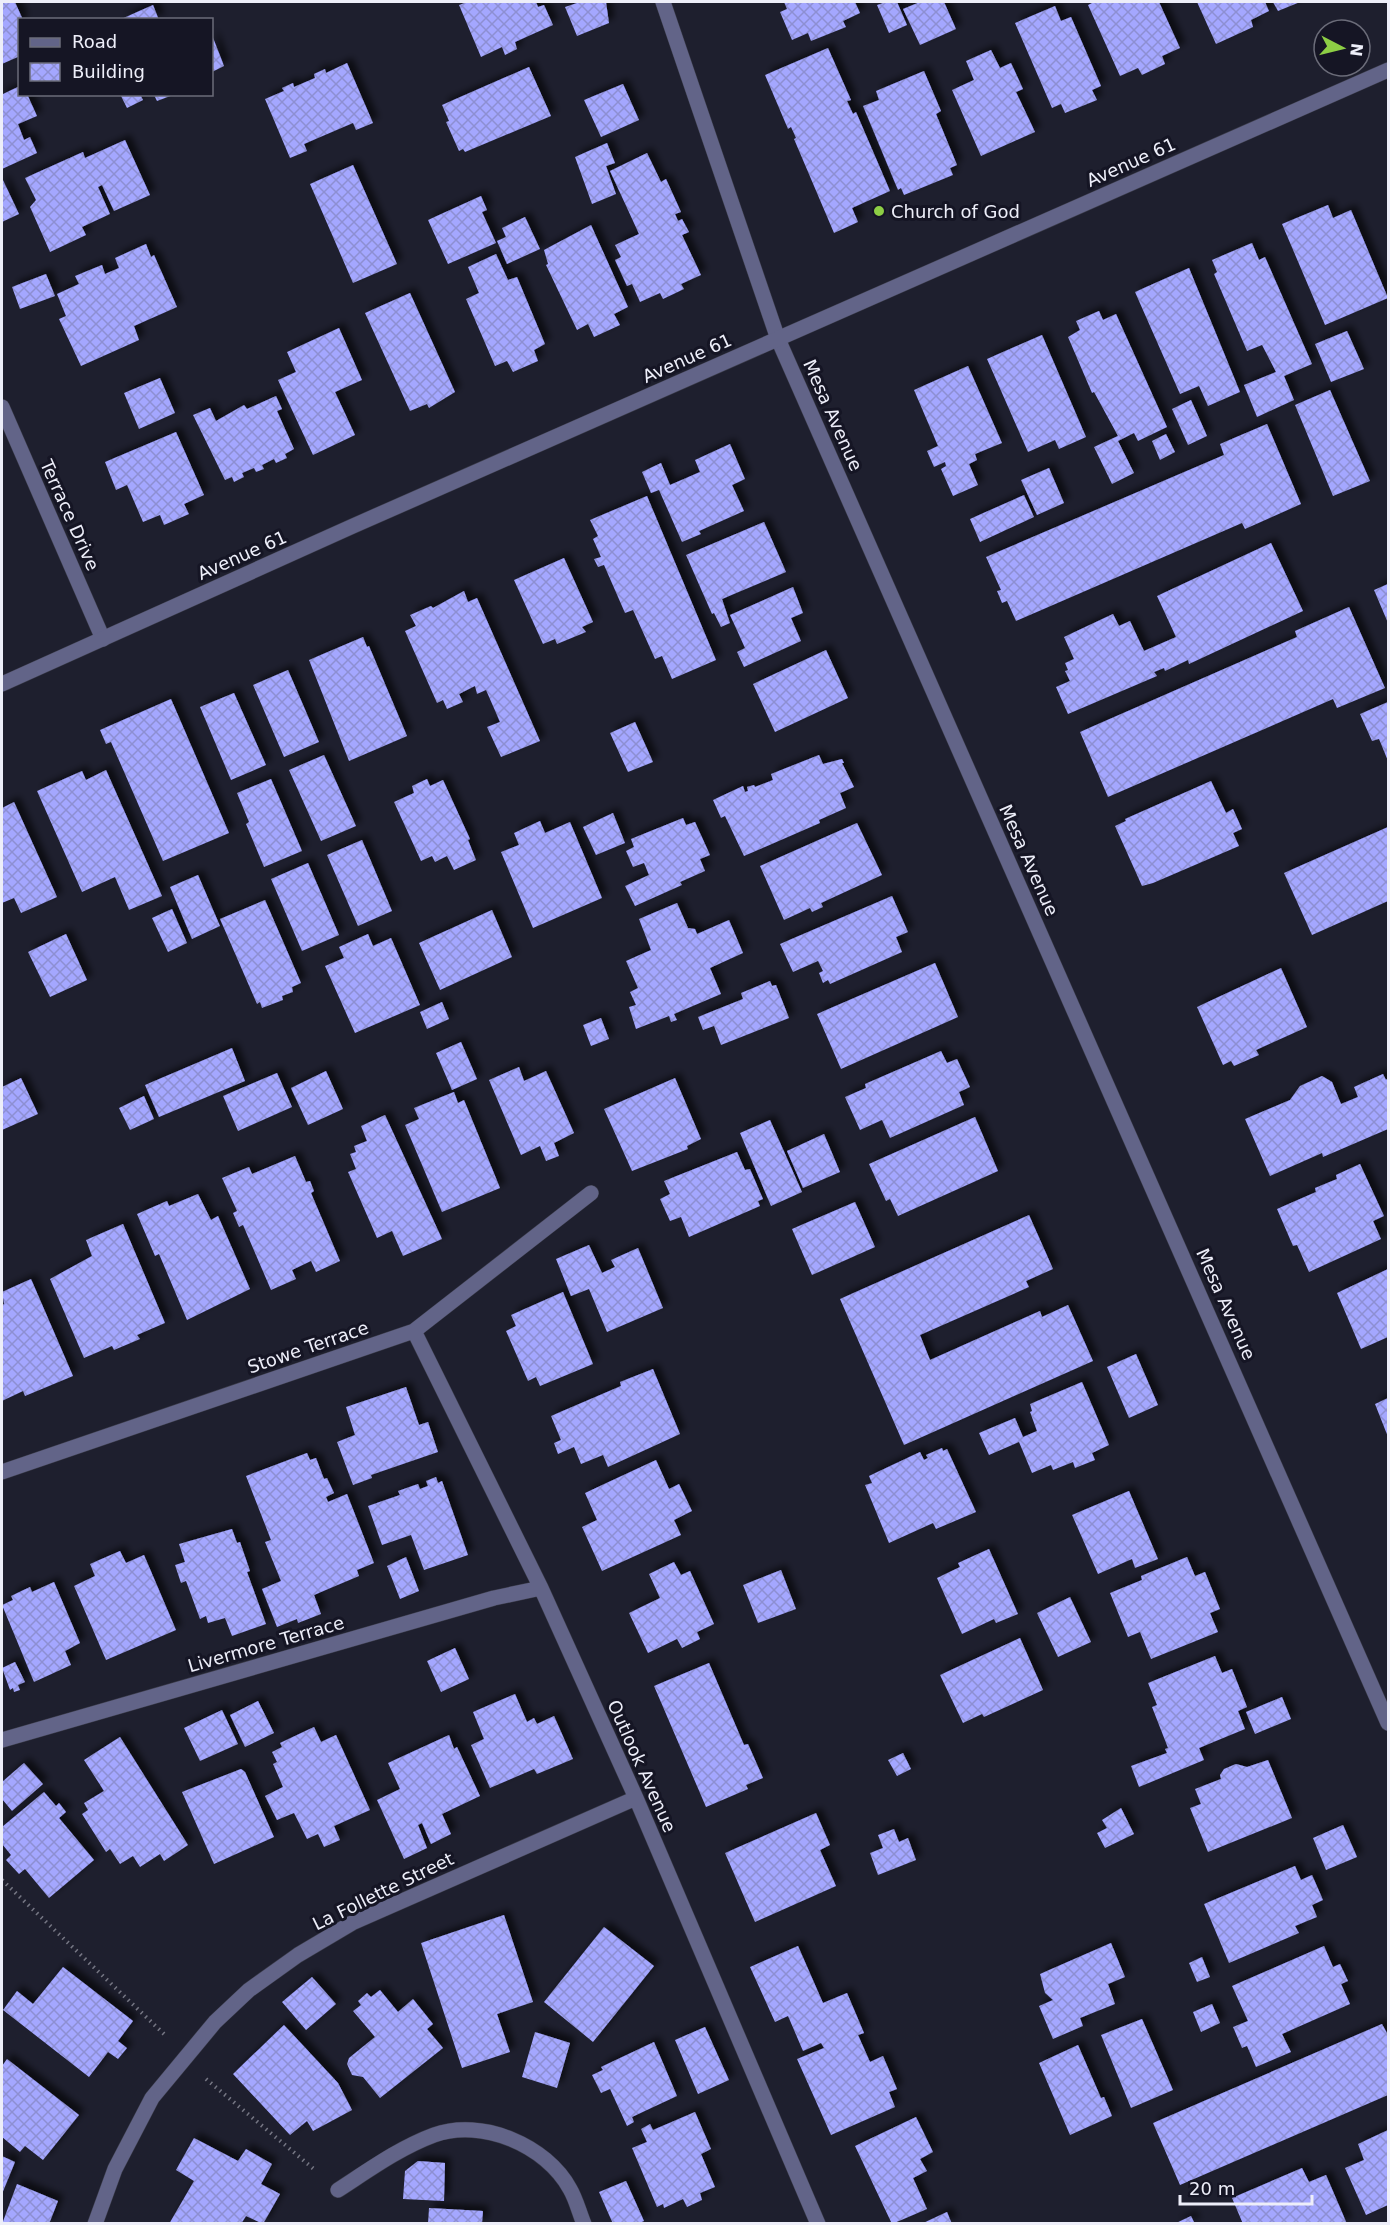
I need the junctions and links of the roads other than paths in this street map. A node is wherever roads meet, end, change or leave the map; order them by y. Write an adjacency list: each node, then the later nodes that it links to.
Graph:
1 (663, 2): 3 (street, Mesa Avenue)
2 (1389, 70): 3 (street, Avenue 61)
3 (778, 339): 5 (street, Avenue 61); 11 (street, Mesa Avenue)
4 (2, 407): 5 (street, Terrace Drive)
5 (103, 639): 6 (street, Avenue 61)
6 (2, 684)
7 (591, 1193): 8 (street, Stowe Terrace)
8 (414, 1331): 9 (street, Stowe Terrace); 10 (street, Outlook Avenue)
9 (2, 1472)
10 (541, 1588): 12 (street, Livermore Terrace); 13 (street, Outlook Avenue)
11 (1389, 1723)
12 (2, 1740)
13 (636, 1798): 15 (street, La Follette Street); 17 (street, Outlook Avenue)
14 (338, 2190): 16 (street)
15 (95, 2223)
16 (584, 2223)
17 (818, 2223)

